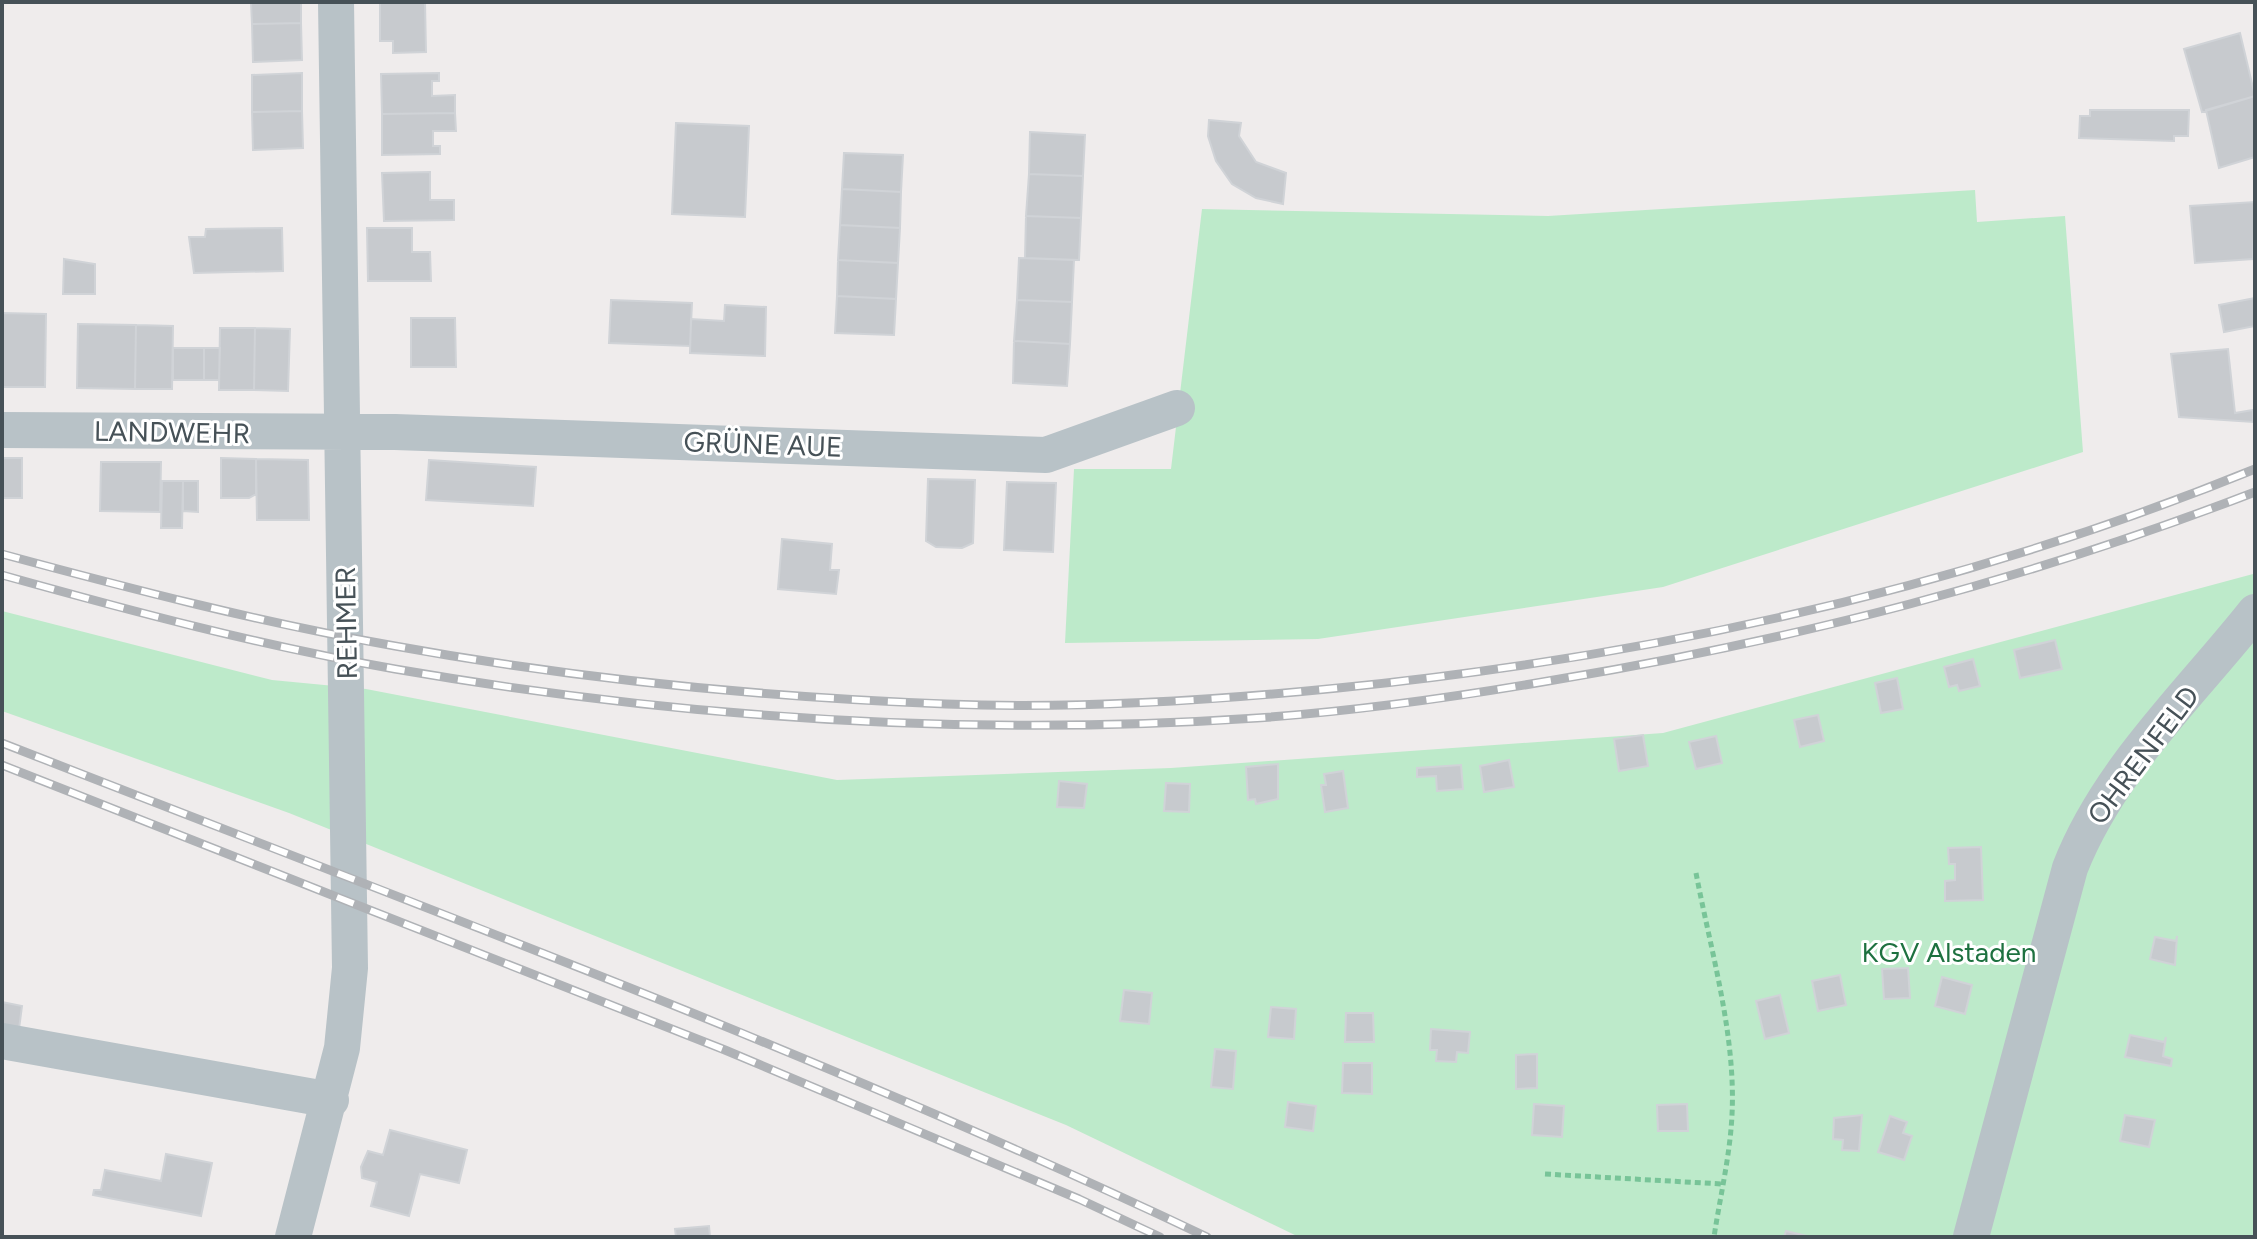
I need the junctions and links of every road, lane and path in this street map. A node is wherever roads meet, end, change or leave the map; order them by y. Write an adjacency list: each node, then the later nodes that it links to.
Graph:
1 (336, 2): 4 (street, REHMER)
2 (1177, 408): 4 (street, GRÜNE AUE)
3 (2, 430): 4 (street, LANDWEHR)
4 (341, 431): 8 (street, REHMER)
5 (2255, 612): 13 (street, OHRENFELD)
6 (1696, 873): 10 (path)
7 (2, 1041): 8 (street)
8 (331, 1100): 11 (street, REHMER)
9 (1545, 1174): 10 (path)
10 (1722, 1184): 12 (path)
11 (293, 1237)
12 (1714, 1237)
13 (1971, 1237)

